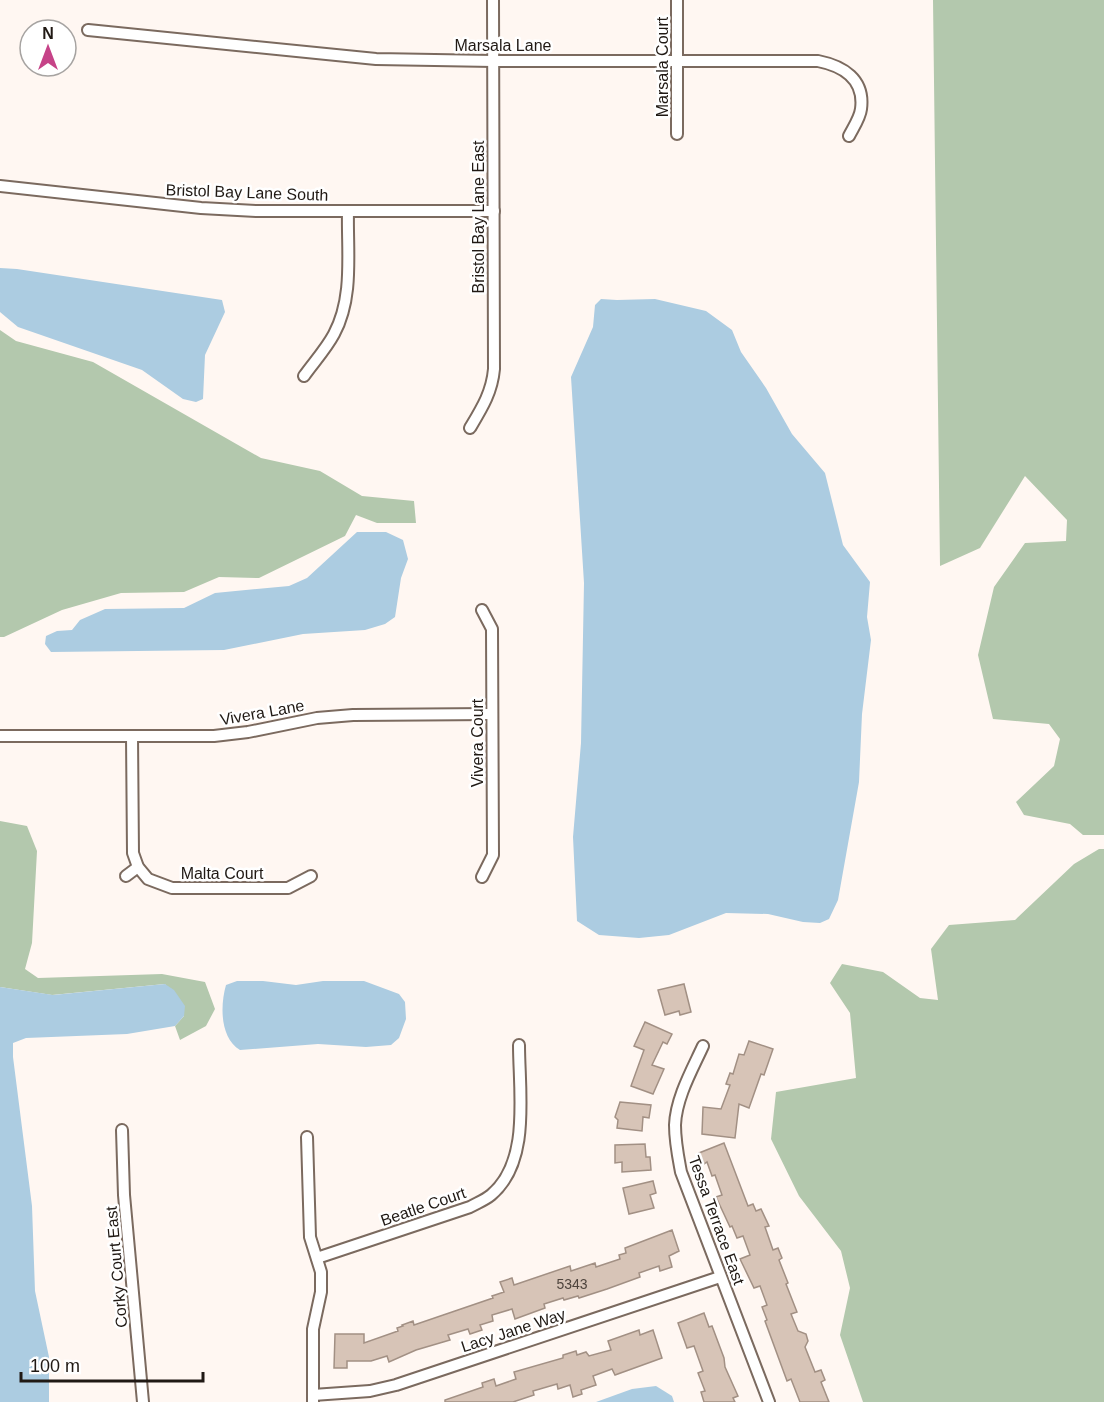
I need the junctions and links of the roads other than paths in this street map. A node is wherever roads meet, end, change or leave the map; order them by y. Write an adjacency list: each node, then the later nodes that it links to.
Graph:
1 (493, 0): 5 (street, Bristol Bay Lane East)
2 (677, 0): 4 (street, Marsala Court)
3 (88, 30): 5 (street, Marsala Lane)
4 (677, 60): 5 (street, Marsala Lane); 6 (street, Marsala Court); 7 (street, Marsala Lane)
5 (493, 61): 10 (street, Bristol Bay Lane East)
6 (677, 134)
7 (849, 136)
8 (0, 186): 9 (street, Bristol Bay Lane South)
9 (348, 211): 10 (street, Bristol Bay Lane South); 11 (street)
10 (494, 211): 12 (street, Bristol Bay Lane East)
11 (304, 376)
12 (470, 428)
13 (482, 610): 14 (street, Vivera Court)
14 (492, 714): 16 (street, Vivera Lane); 20 (street, Vivera Court)
15 (0, 736): 16 (street, Vivera Lane)
16 (132, 736): 17 (street)
17 (138, 867): 18 (street); 19 (street, Malta Court)
18 (126, 876)
19 (311, 876)
20 (482, 877)
21 (519, 1045): 25 (street, Beatle Court)
22 (703, 1046): 26 (street, Tessa Terrace East)
23 (122, 1130): 28 (street, Corky Court East)
24 (307, 1137): 25 (street)
25 (316, 1258): 27 (street)
26 (720, 1277): 27 (street, Lacy Jane Way); 29 (street, Tessa Terrace East)
27 (313, 1399)
28 (143, 1402)
29 (769, 1402)

